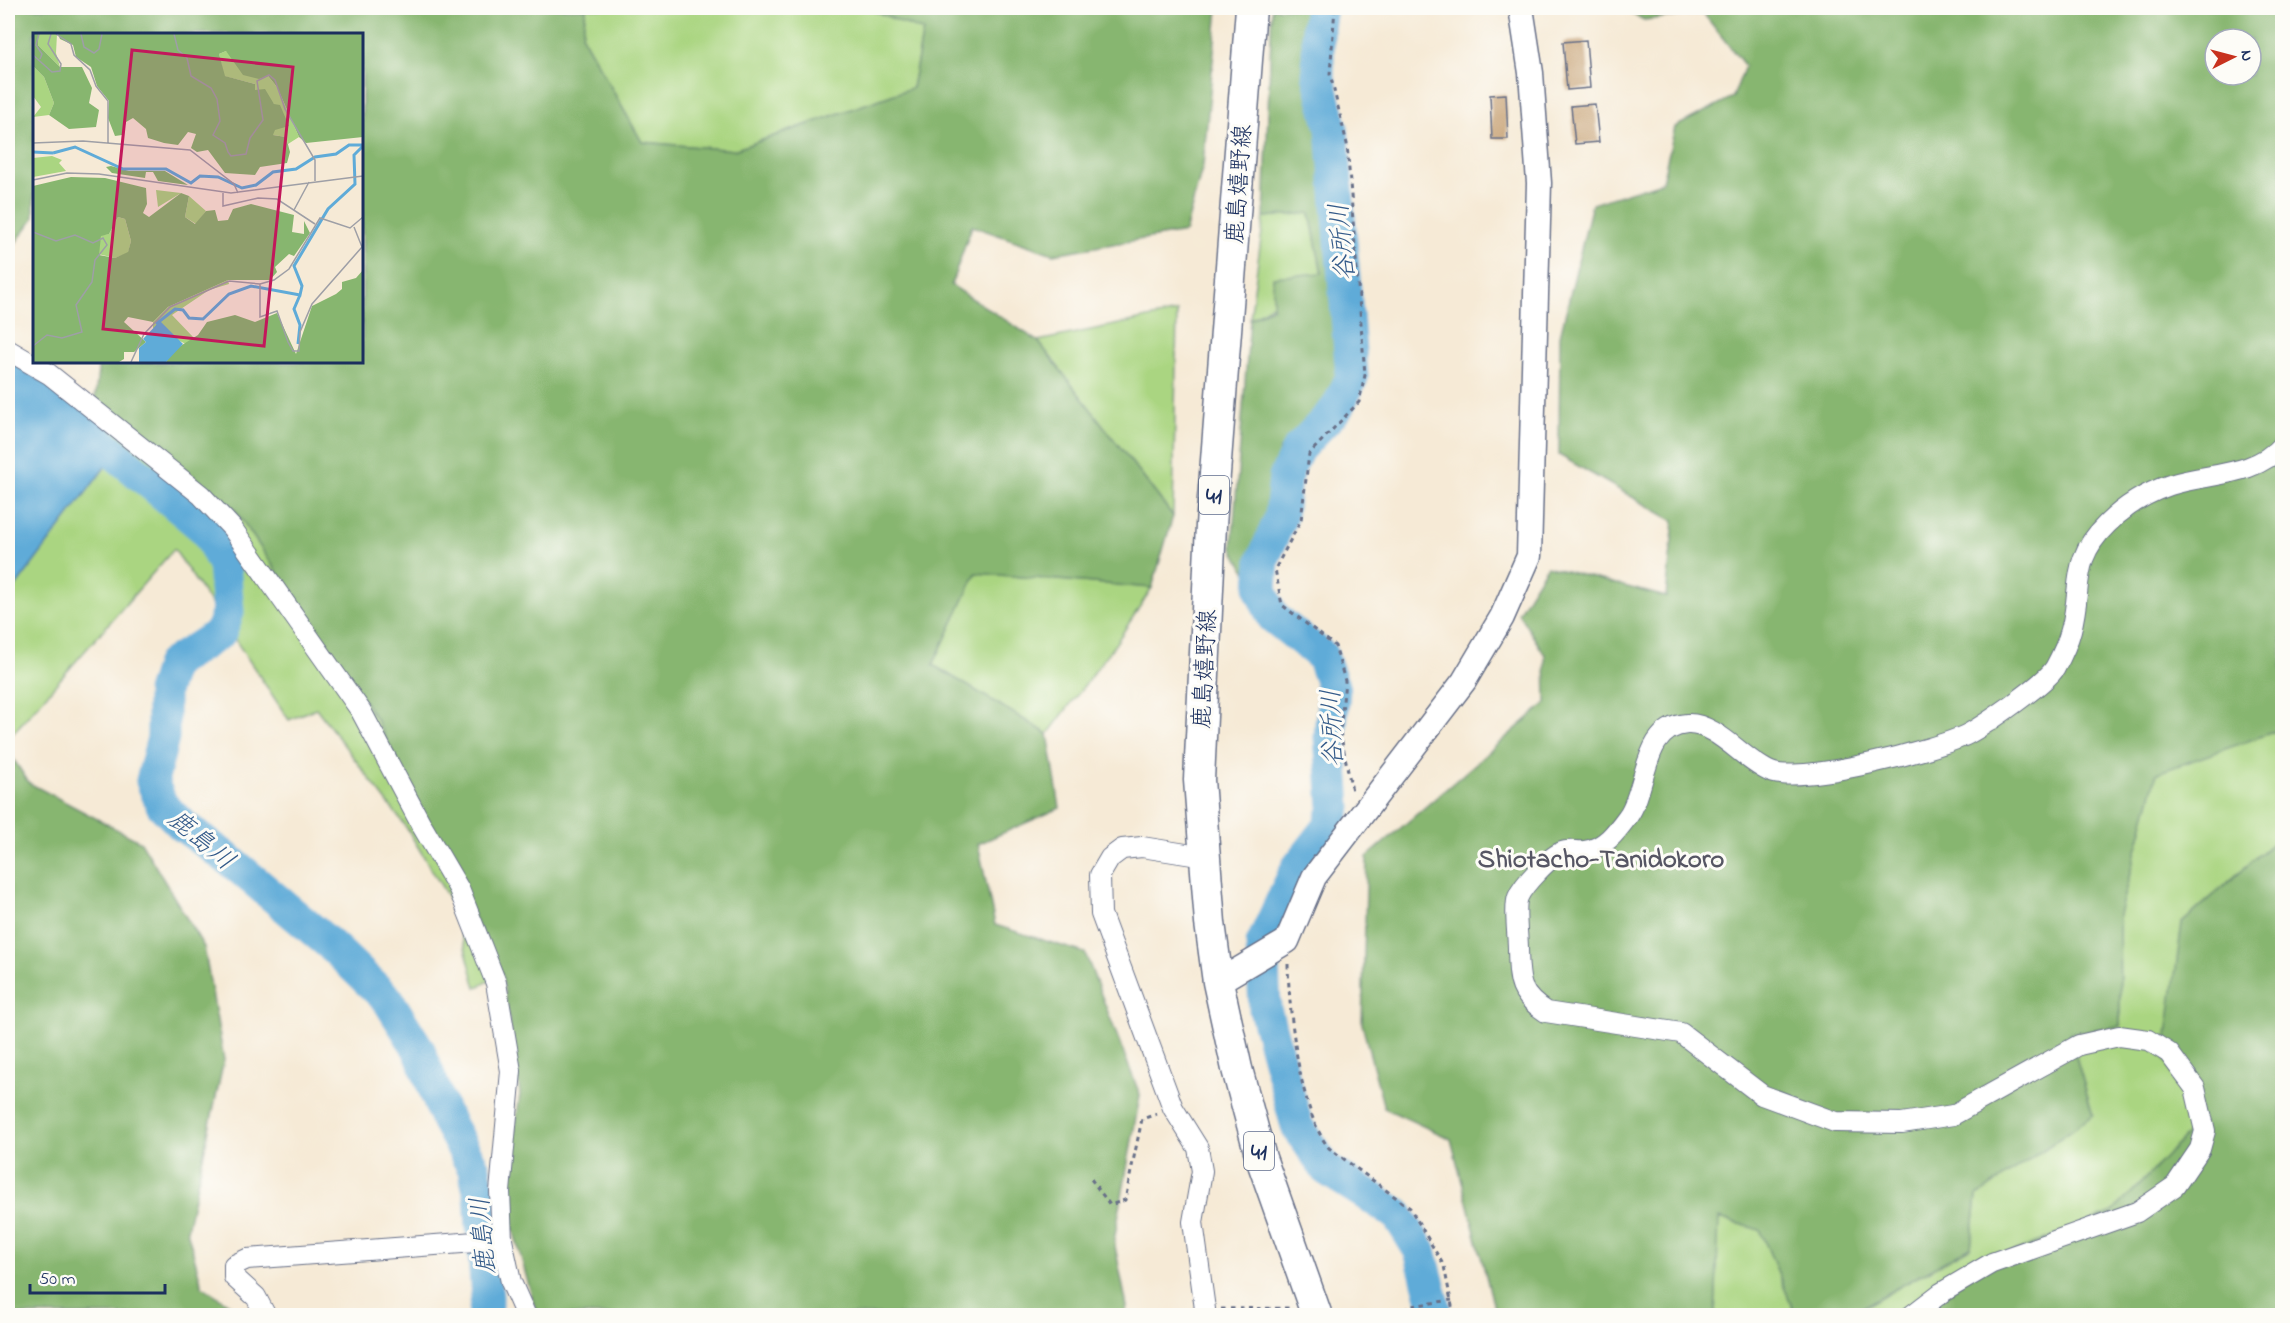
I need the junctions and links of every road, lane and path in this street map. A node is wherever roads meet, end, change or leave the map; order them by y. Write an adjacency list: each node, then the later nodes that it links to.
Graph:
1 (1251, 8): 7 (main road, 鹿島嬉野線 / 41)
2 (1335, 8): 6 (path)
3 (1521, 8): 6 (street)
4 (8, 350): 12 (street)
5 (2283, 444): 20 (street)
6 (1358, 819): 8 (street)
7 (1205, 857): 9 (main road, 鹿島嬉野線 / 41); 10 (street)
8 (1287, 941): 9 (street); 13 (path)
9 (1218, 982): 14 (main road, 鹿島嬉野線 / 41)
10 (1173, 1108): 11 (path); 15 (street)
11 (1091, 1179)
12 (502, 1239): 16 (street); 17 (street)
13 (1453, 1300): 18 (path); 19 (path)
14 (1316, 1311): 15 (path)
15 (1203, 1312)
16 (266, 1316)
17 (526, 1316)
18 (1398, 1316)
19 (1454, 1316)
20 (1911, 1316)

